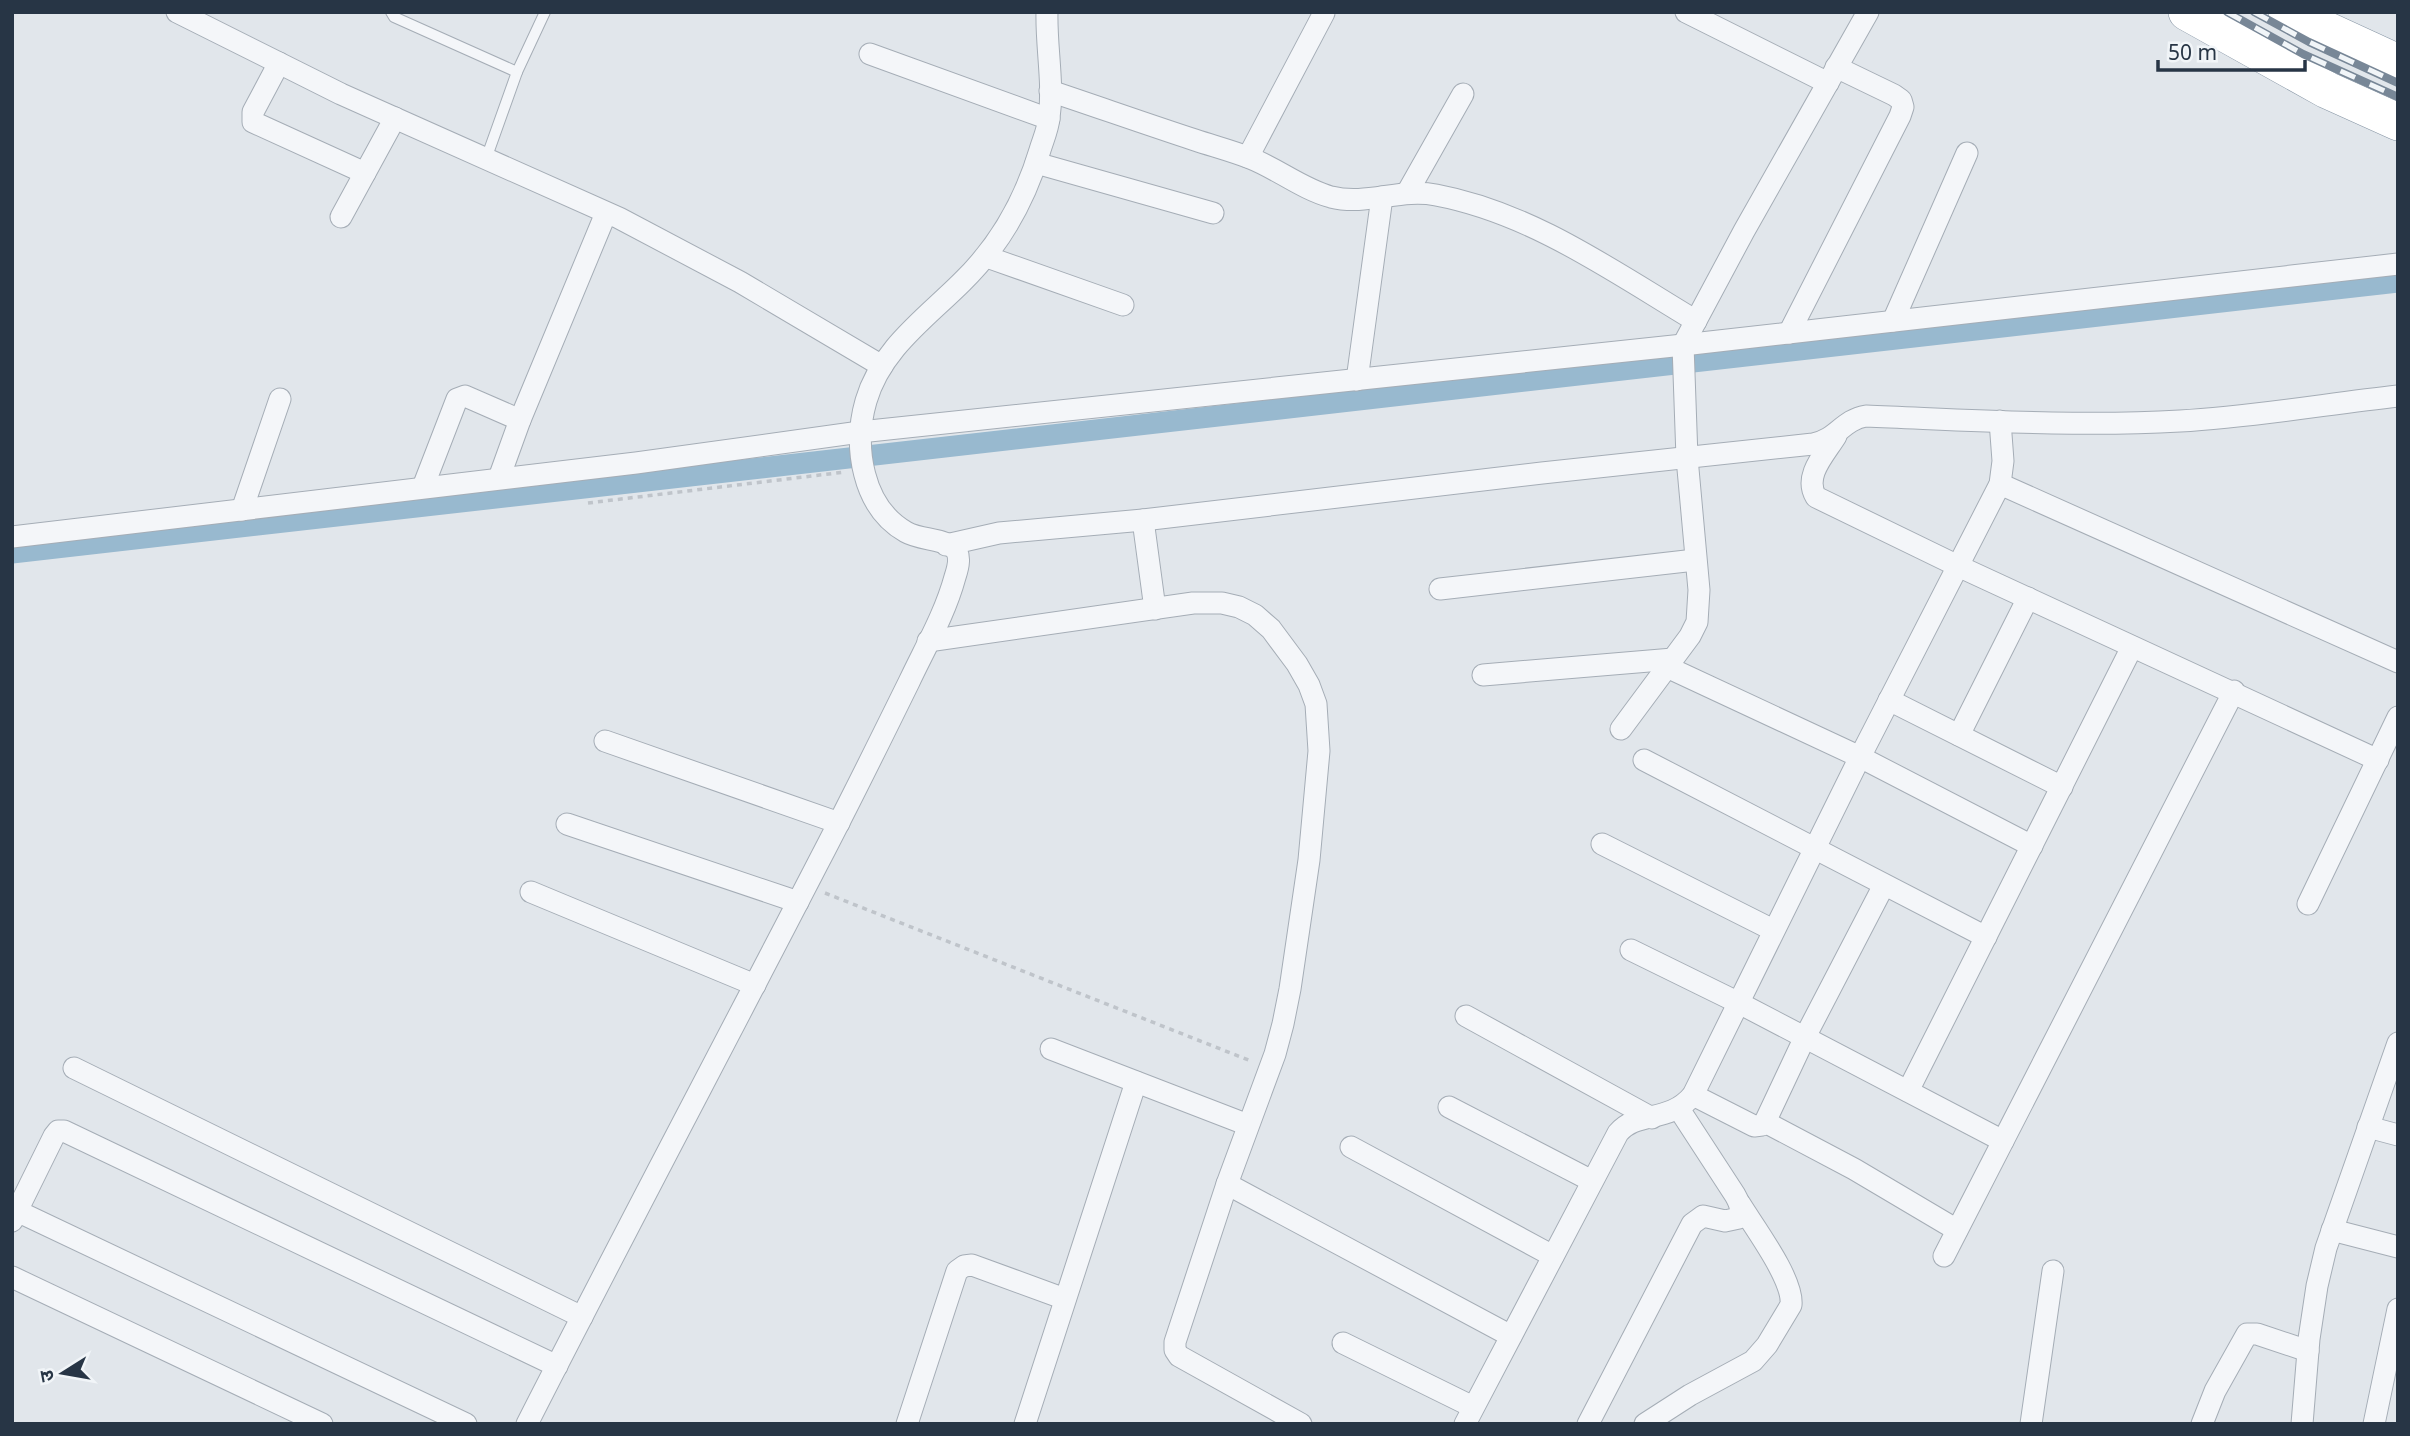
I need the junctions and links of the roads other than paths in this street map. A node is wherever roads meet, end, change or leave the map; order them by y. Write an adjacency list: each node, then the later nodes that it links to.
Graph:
1 (177, 12): 11 (street)
2 (391, 12): 13 (lane)
3 (545, 12): 13 (lane)
4 (1047, 12): 15 (street)
5 (1686, 12): 14 (street)
6 (1868, 12): 14 (street)
7 (2186, 12): 19 (highway)
8 (2287, 12): 12 (highway)
9 (1324, 13): 21 (street)
10 (870, 54): 18 (street)
11 (279, 63): 17 (street); 24 (street)
12 (2398, 63)
13 (517, 72): 22 (lane)
14 (1832, 75): 33 (street); 35 (street)
15 (1049, 91): 18 (street); 21 (street)
16 (1463, 94): 25 (street)
17 (395, 118): 22 (street); 24 (street)
18 (1049, 119): 23 (street)
19 (2398, 122)
20 (1967, 153): 34 (street)
21 (1248, 157): 26 (street)
22 (486, 159): 27 (street)
23 (1036, 163): 28 (street); 30 (street)
24 (365, 173): 29 (street)
25 (1407, 193): 26 (street); 33 (street)
26 (1382, 197): 38 (street)
27 (606, 212): 37 (street); 41 (street)
28 (1213, 214)
29 (341, 217)
30 (987, 257): 32 (street); 37 (street)
31 (2398, 264): 34 (street)
32 (1123, 305)
33 (1696, 321): 36 (street)
34 (1893, 321): 35 (street)
35 (1789, 333): 36 (street)
36 (1683, 350): 38 (street); 45 (street)
37 (882, 366): 44 (street)
38 (1356, 380): 44 (street)
39 (2398, 396): 42 (street)
40 (280, 399): 49 (street)
41 (520, 420): 46 (street); 48 (street)
42 (2000, 421): 43 (street); 47 (street)
43 (1836, 436): 45 (street); 54 (street)
44 (862, 452): 46 (street); 52 (street)
45 (1687, 458): 50 (street); 53 (street)
46 (499, 478): 48 (street)
47 (2000, 484): 54 (street); 60 (street)
48 (423, 487): 49 (street)
49 (242, 510): 51 (street)
50 (1143, 520): 52 (street); 57 (street)
51 (12, 537)
52 (946, 545): 58 (street)
53 (1695, 560): 55 (street); 61 (street)
54 (1958, 566): 56 (street); 64 (street)
55 (1440, 589)
56 (2028, 598): 59 (street); 67 (street)
57 (1155, 609): 58 (street); 98 (street)
58 (928, 641): 73 (street)
59 (2132, 647): 63 (street); 72 (street)
60 (2398, 662)
61 (1670, 663): 62 (street); 66 (street); 69 (street)
62 (1483, 675)
63 (2234, 691): 71 (street); 101 (street)
64 (1889, 700): 67 (street); 69 (street)
65 (2398, 716): 71 (street)
66 (1621, 729)
67 (1959, 736): 72 (street)
68 (605, 741): 73 (street)
69 (1860, 757): 76 (street); 77 (street)
70 (1644, 760): 77 (street)
71 (2378, 760): 81 (street)
72 (2062, 788): 76 (street)
73 (839, 822): 80 (street)
74 (567, 824): 80 (street)
75 (1602, 844): 82 (street)
76 (2032, 846): 83 (street)
77 (1815, 849): 78 (street); 82 (street)
78 (1884, 885): 83 (street); 88 (street)
79 (531, 892): 85 (street)
80 (802, 894): 85 (street)
81 (2308, 904)
82 (1773, 930): 86 (street)
83 (1986, 937): 93 (street)
84 (1631, 950): 86 (street)
85 (755, 985): 116 (street)
86 (1739, 1003): 88 (street); 94 (street)
87 (1466, 1016): 96 (street)
88 (1805, 1037): 93 (street); 97 (street)
89 (2398, 1043): 99 (street)
90 (1051, 1049): 92 (street)
91 (74, 1068): 116 (street)
92 (1136, 1082): 98 (street); 114 (street)
93 (1908, 1091): 101 (street)
94 (1686, 1102): 96 (street); 97 (street); 105 (street)
95 (1448, 1107): 103 (street)
96 (1652, 1118): 103 (street)
97 (1765, 1122): 107 (street)
98 (1248, 1125): 104 (street)
99 (2368, 1128): 100 (street); 108 (street)
100 (2398, 1135)
101 (2003, 1141): 107 (street)
102 (1352, 1147): 110 (street)
103 (1592, 1181): 110 (street)
104 (1227, 1184): 117 (street); 127 (street)
105 (1740, 1204): 128 (street); 129 (street)
106 (15, 1216): 120 (street); 123 (street)
107 (1957, 1230): 111 (street)
108 (2332, 1230): 109 (street); 119 (street)
109 (2398, 1247)
110 (1553, 1256): 117 (street)
111 (1944, 1256)
112 (2053, 1271): 130 (street)
113 (12, 1277): 122 (street)
114 (1065, 1299): 125 (street); 126 (street)
115 (2398, 1309): 133 (street)
116 (582, 1317): 120 (street)
117 (1511, 1336): 121 (street)
118 (1343, 1343): 121 (street)
119 (2308, 1351): 131 (street); 132 (street)
120 (556, 1366): 124 (street)
121 (1469, 1416)
122 (322, 1424)
123 (466, 1424)
124 (527, 1424)
125 (907, 1424)
126 (1025, 1424)
127 (1301, 1424)
128 (1588, 1424)
129 (1645, 1424)
130 (2031, 1424)
131 (2202, 1424)
132 (2302, 1424)
133 (2374, 1424)

